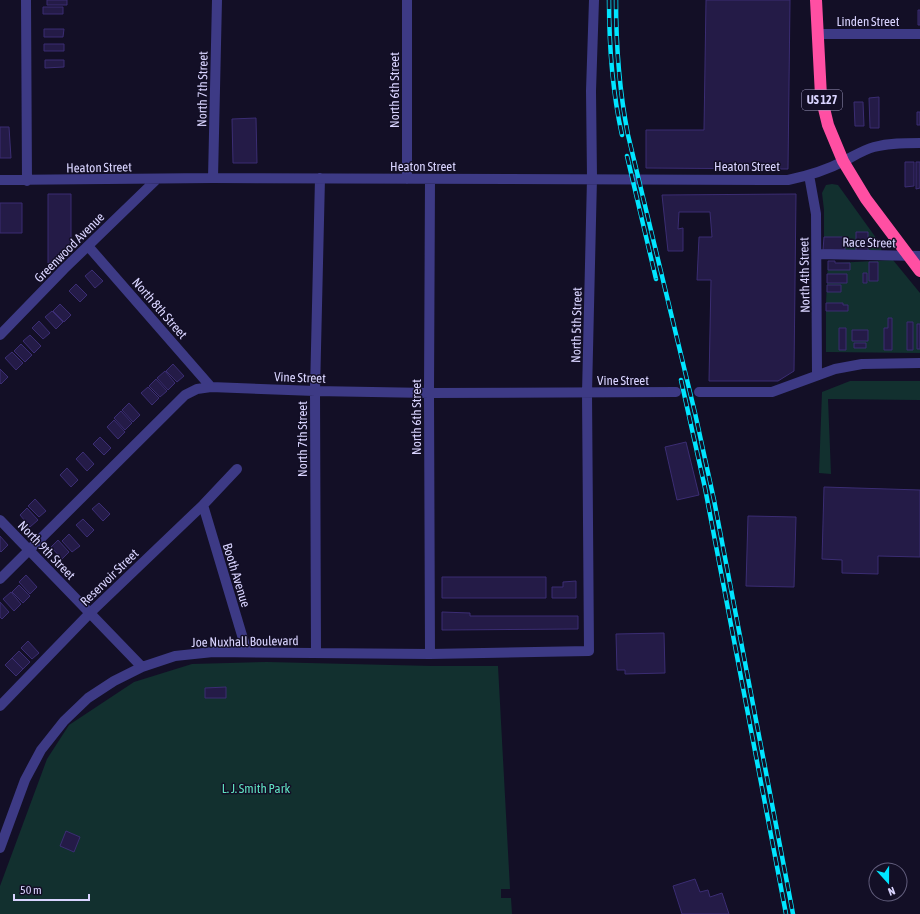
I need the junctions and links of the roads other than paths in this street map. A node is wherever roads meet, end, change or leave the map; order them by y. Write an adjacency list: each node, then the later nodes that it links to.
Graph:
1 (26, 0): 18 (street)
2 (216, 0): 11 (street, North 7th Street)
3 (407, 0): 15 (street, North 6th Street)
4 (594, 0): 13 (street, North 5th Street)
5 (816, 0): 6 (highway, US 127)
6 (817, 34): 7 (street, Linden Street); 9 (highway, US 127)
7 (920, 34)
8 (920, 143): 9 (street, Heaton Street)
9 (843, 162): 10 (street, Heaton Street); 21 (highway, US 127)
10 (809, 175): 13 (street, Heaton Street); 20 (street, North 4th Street)
11 (213, 178): 12 (street, Heaton Street); 14 (street, Heaton Street)
12 (320, 178): 15 (street, Heaton Street); 27 (street, North 7th Street)
13 (592, 178): 16 (street, Heaton Street); 31 (street, North 5th Street)
14 (157, 179): 18 (street, Heaton Street); 19 (street, Greenwood Avenue)
15 (407, 179): 16 (street, Heaton Street)
16 (430, 179): 30 (street, North 6th Street)
17 (0, 180): 18 (street, Heaton Street)
18 (27, 181)
19 (88, 246): 23 (street, Greenwood Avenue); 26 (street, North 8th Street)
20 (817, 254): 21 (street, Race Street); 25 (street, North 4th Street)
21 (914, 256): 22 (highway, US 127)
22 (920, 271)
23 (0, 335)
24 (920, 363): 25 (street)
25 (817, 375): 29 (street)
26 (211, 387): 27 (street, Vine Street); 35 (street, Vine Street)
27 (315, 391): 30 (street, Vine Street); 40 (street, North 7th Street)
28 (676, 392): 31 (street, Vine Street)
29 (699, 392)
30 (429, 393): 31 (street, Vine Street); 41 (street, North 6th Street)
31 (587, 393): 38 (street, North 5th Street)
32 (237, 470): 33 (street, Reservoir Street)
33 (203, 505): 37 (street, Reservoir Street); 39 (street, Booth Avenue)
34 (0, 520): 35 (street, North 9th Street)
35 (29, 551): 36 (street, Vine Street); 37 (street, North 9th Street)
36 (0, 579)
37 (90, 613): 42 (street, North 9th Street); 43 (street, Reservoir Street)
38 (589, 651): 41 (street, Joe Nuxhall Boulevard)
39 (247, 652): 40 (street, Joe Nuxhall Boulevard); 42 (street, Joe Nuxhall Boulevard)
40 (316, 652): 41 (street, Joe Nuxhall Boulevard)
41 (430, 654)
42 (142, 667): 44 (street, Joe Nuxhall Boulevard)
43 (0, 706)
44 (0, 846)

